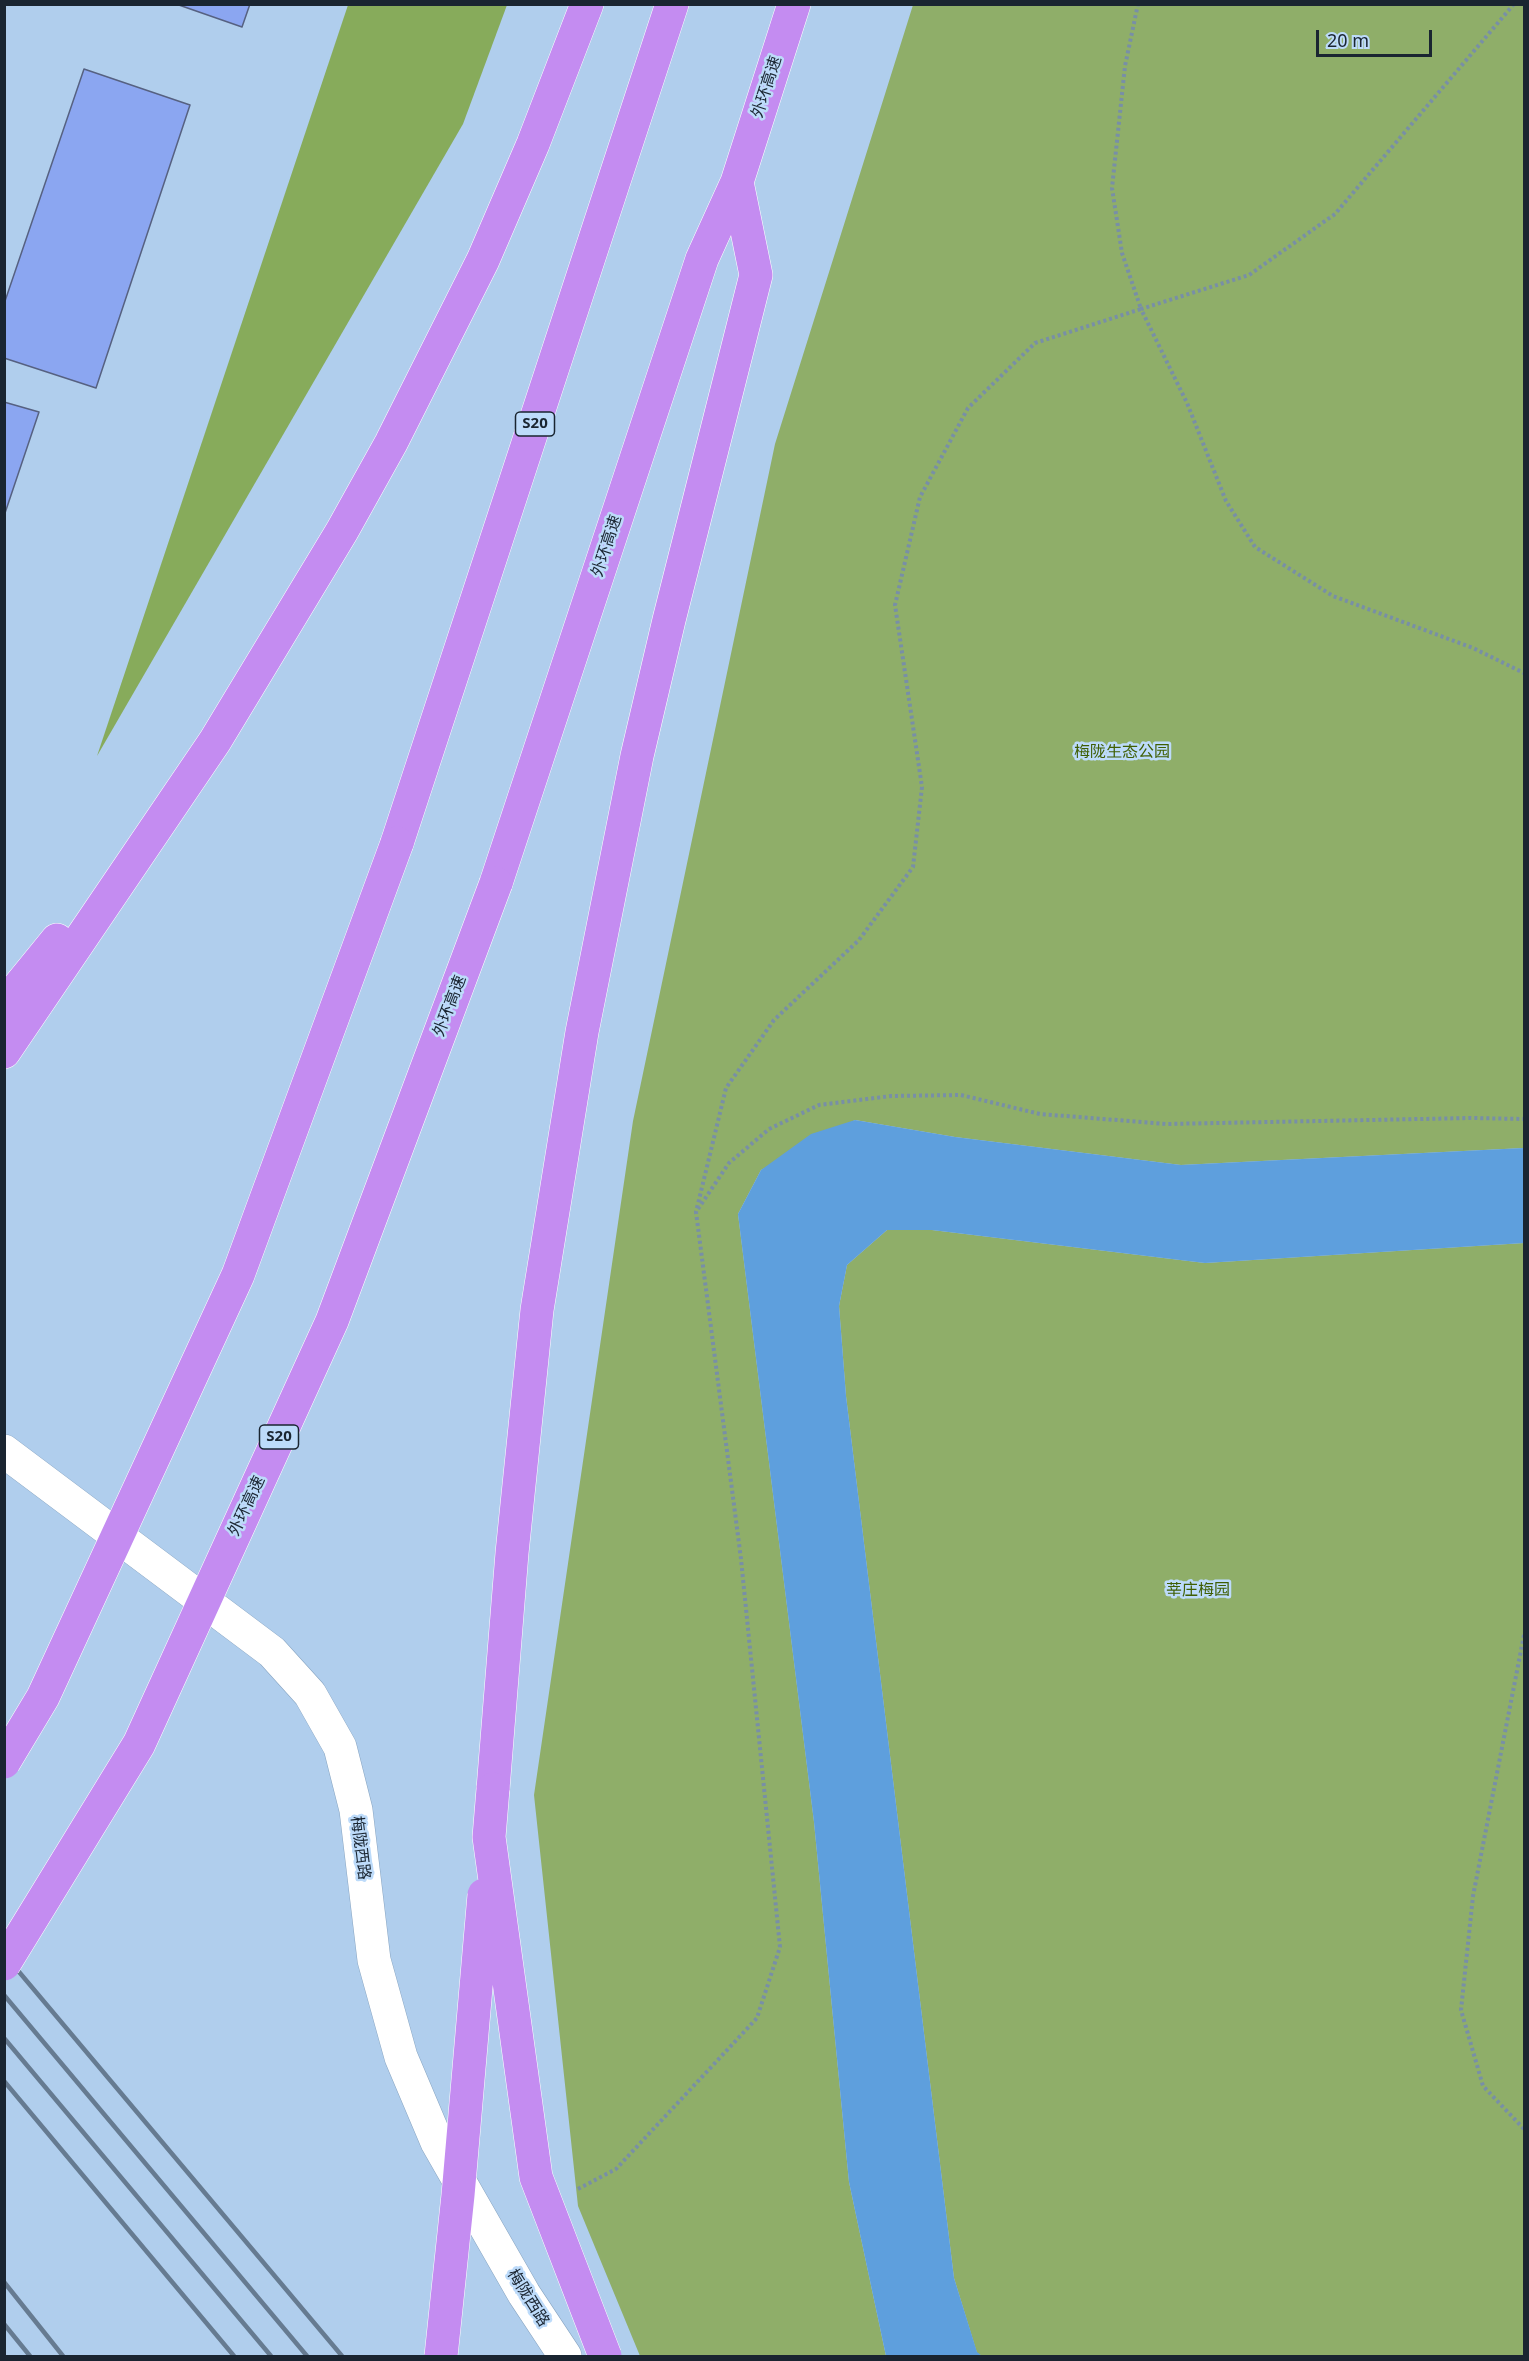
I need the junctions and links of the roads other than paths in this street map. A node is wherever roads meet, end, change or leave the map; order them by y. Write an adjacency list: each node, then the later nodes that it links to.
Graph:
1 (587, 4): 5 (highway)
2 (672, 4): 9 (highway, S20, bridge)
3 (795, 4): 4 (highway, 外环高速 / S20)
4 (737, 182): 10 (highway, bridge); 11 (highway, 外环高速 / S20, bridge)
5 (215, 741): 6 (highway); 7 (highway)
6 (4, 1005)
7 (4, 1052)
8 (4, 1450): 13 (street, 梅陇西路)
9 (4, 1762)
10 (489, 1837): 12 (highway, bridge); 14 (highway, bridge)
11 (4, 1964)
12 (441, 2356)
13 (565, 2356)
14 (605, 2356)

